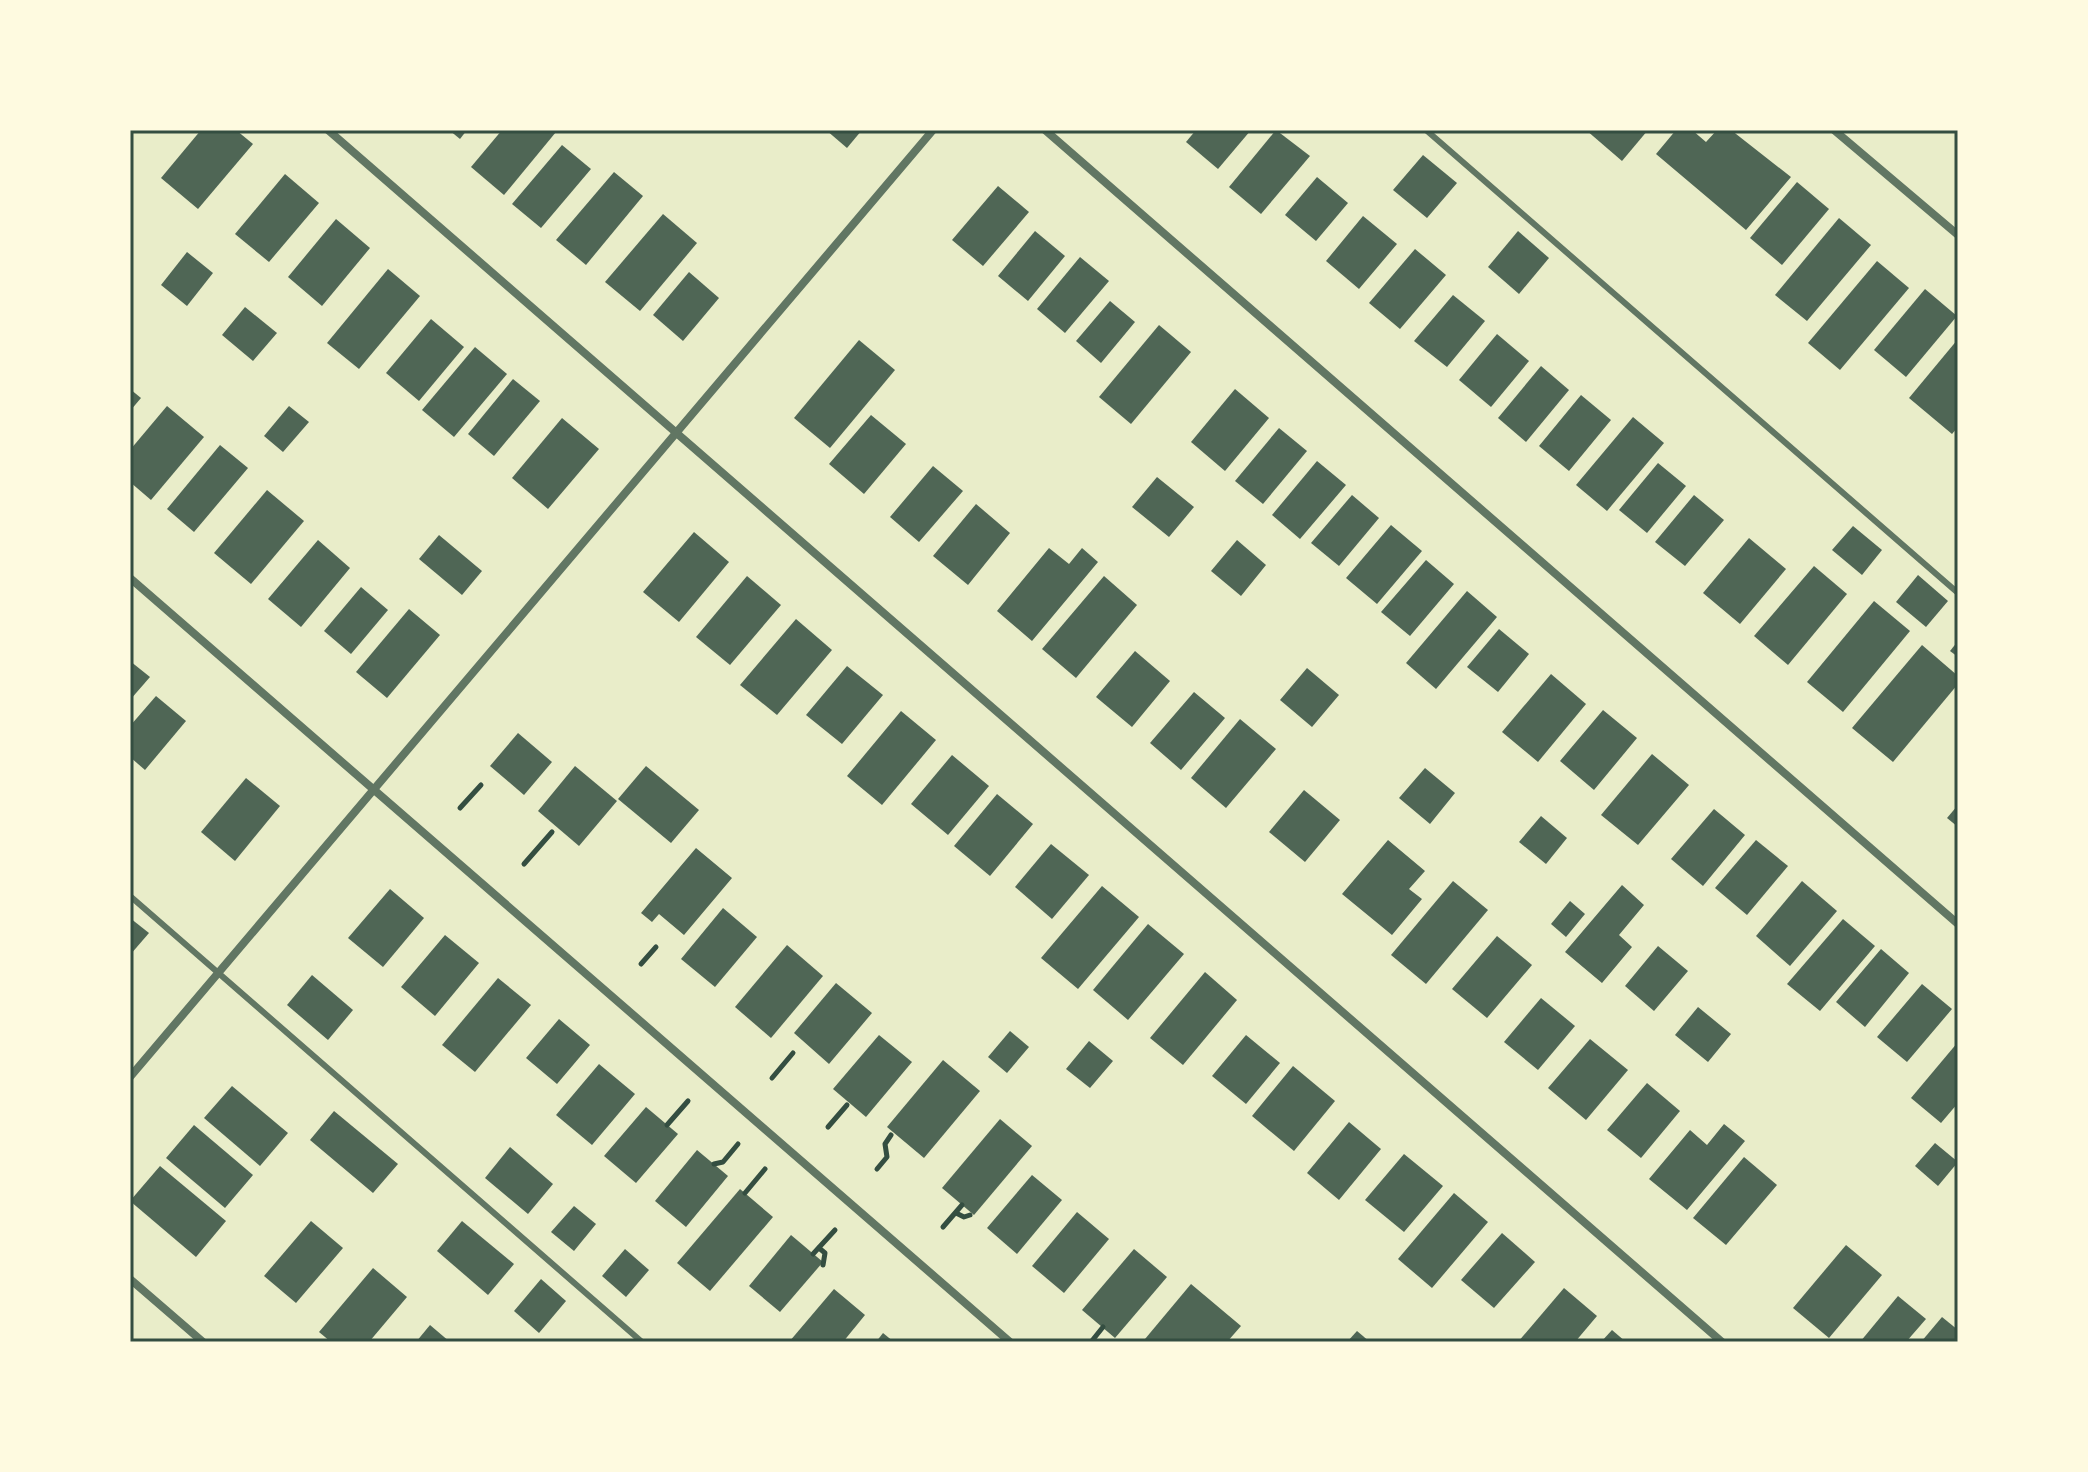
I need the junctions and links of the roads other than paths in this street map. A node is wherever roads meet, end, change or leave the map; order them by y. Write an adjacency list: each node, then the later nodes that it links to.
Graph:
1 (328, 130): 7 (street)
2 (933, 130): 7 (street)
3 (1045, 130): 12 (street)
4 (1426, 130): 9 (lane)
5 (1834, 130): 6 (street)
6 (1958, 235)
7 (675, 434): 10 (street); 19 (street)
8 (130, 578): 10 (street)
9 (1958, 593)
10 (373, 791): 13 (street); 18 (street)
11 (130, 896): 13 (lane)
12 (1958, 924)
13 (218, 973): 14 (street); 17 (lane)
14 (130, 1077)
15 (130, 1279): 16 (street)
16 (203, 1342)
17 (642, 1342)
18 (1010, 1342)
19 (1722, 1342)

